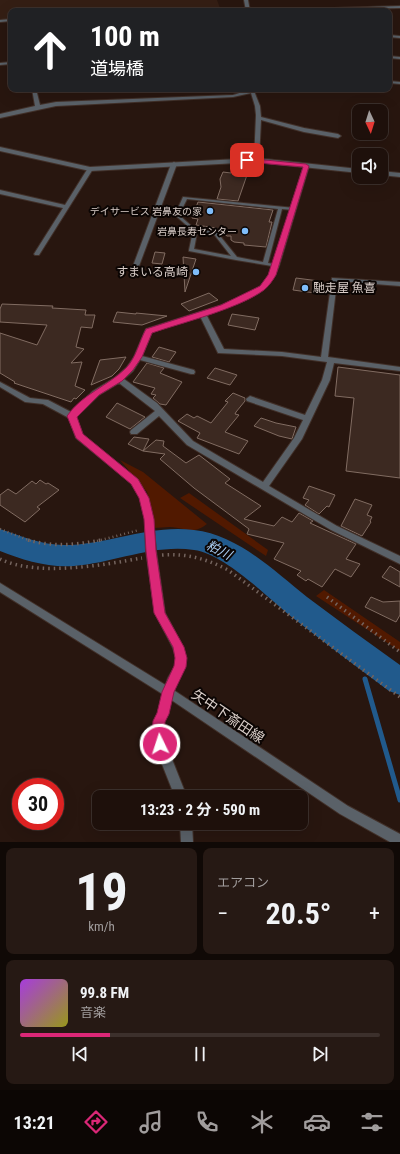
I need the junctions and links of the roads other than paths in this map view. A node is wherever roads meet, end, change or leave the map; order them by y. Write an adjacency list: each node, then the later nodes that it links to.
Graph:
1 (400, 7): 2 (street)
2 (342, 8)
3 (35, 92): 6 (street)
4 (247, 92): 6 (street)
5 (255, 92): 8 (street)
6 (38, 107): 7 (street)
7 (0, 116)
8 (258, 118): 9 (street); 11 (street)
9 (338, 136)
10 (0, 149): 14 (street)
11 (256, 160): 12 (street); 13 (street)
12 (174, 164): 14 (street); 26 (street)
13 (306, 166): 15 (street); 21 (street)
14 (90, 169): 19 (street)
15 (352, 170)
16 (388, 174): 17 (street)
17 (400, 175)
18 (0, 192): 19 (street)
19 (67, 207): 23 (street)
20 (280, 208): 21 (lane); 22 (lane); 25 (lane)
21 (293, 209): 27 (street)
22 (195, 231): 24 (lane); 24 (lane)
23 (38, 254)
24 (236, 259): 25 (lane)
25 (265, 264): 27 (lane)
26 (136, 266)
27 (276, 266): 29 (street)
28 (400, 284): 31 (street)
29 (202, 314): 30 (street); 31 (street)
30 (138, 357): 33 (street); 34 (street)
31 (327, 360): 32 (street); 39 (street)
32 (400, 369)
33 (191, 372)
34 (119, 379): 37 (street); 38 (street)
35 (0, 384): 38 (street)
36 (250, 399): 39 (street)
37 (160, 411): 40 (street); 41 (street)
38 (72, 416): 44 (street)
39 (308, 419): 41 (street)
40 (134, 432)
41 (264, 487): 42 (street)
42 (400, 560)
43 (0, 587): 44 (street, 矢中下斎田線)
44 (168, 692): 45 (street); 47 (street, 矢中下斎田線)
45 (178, 790)
46 (186, 830): 48 (street)
47 (400, 841)
48 (187, 842)

